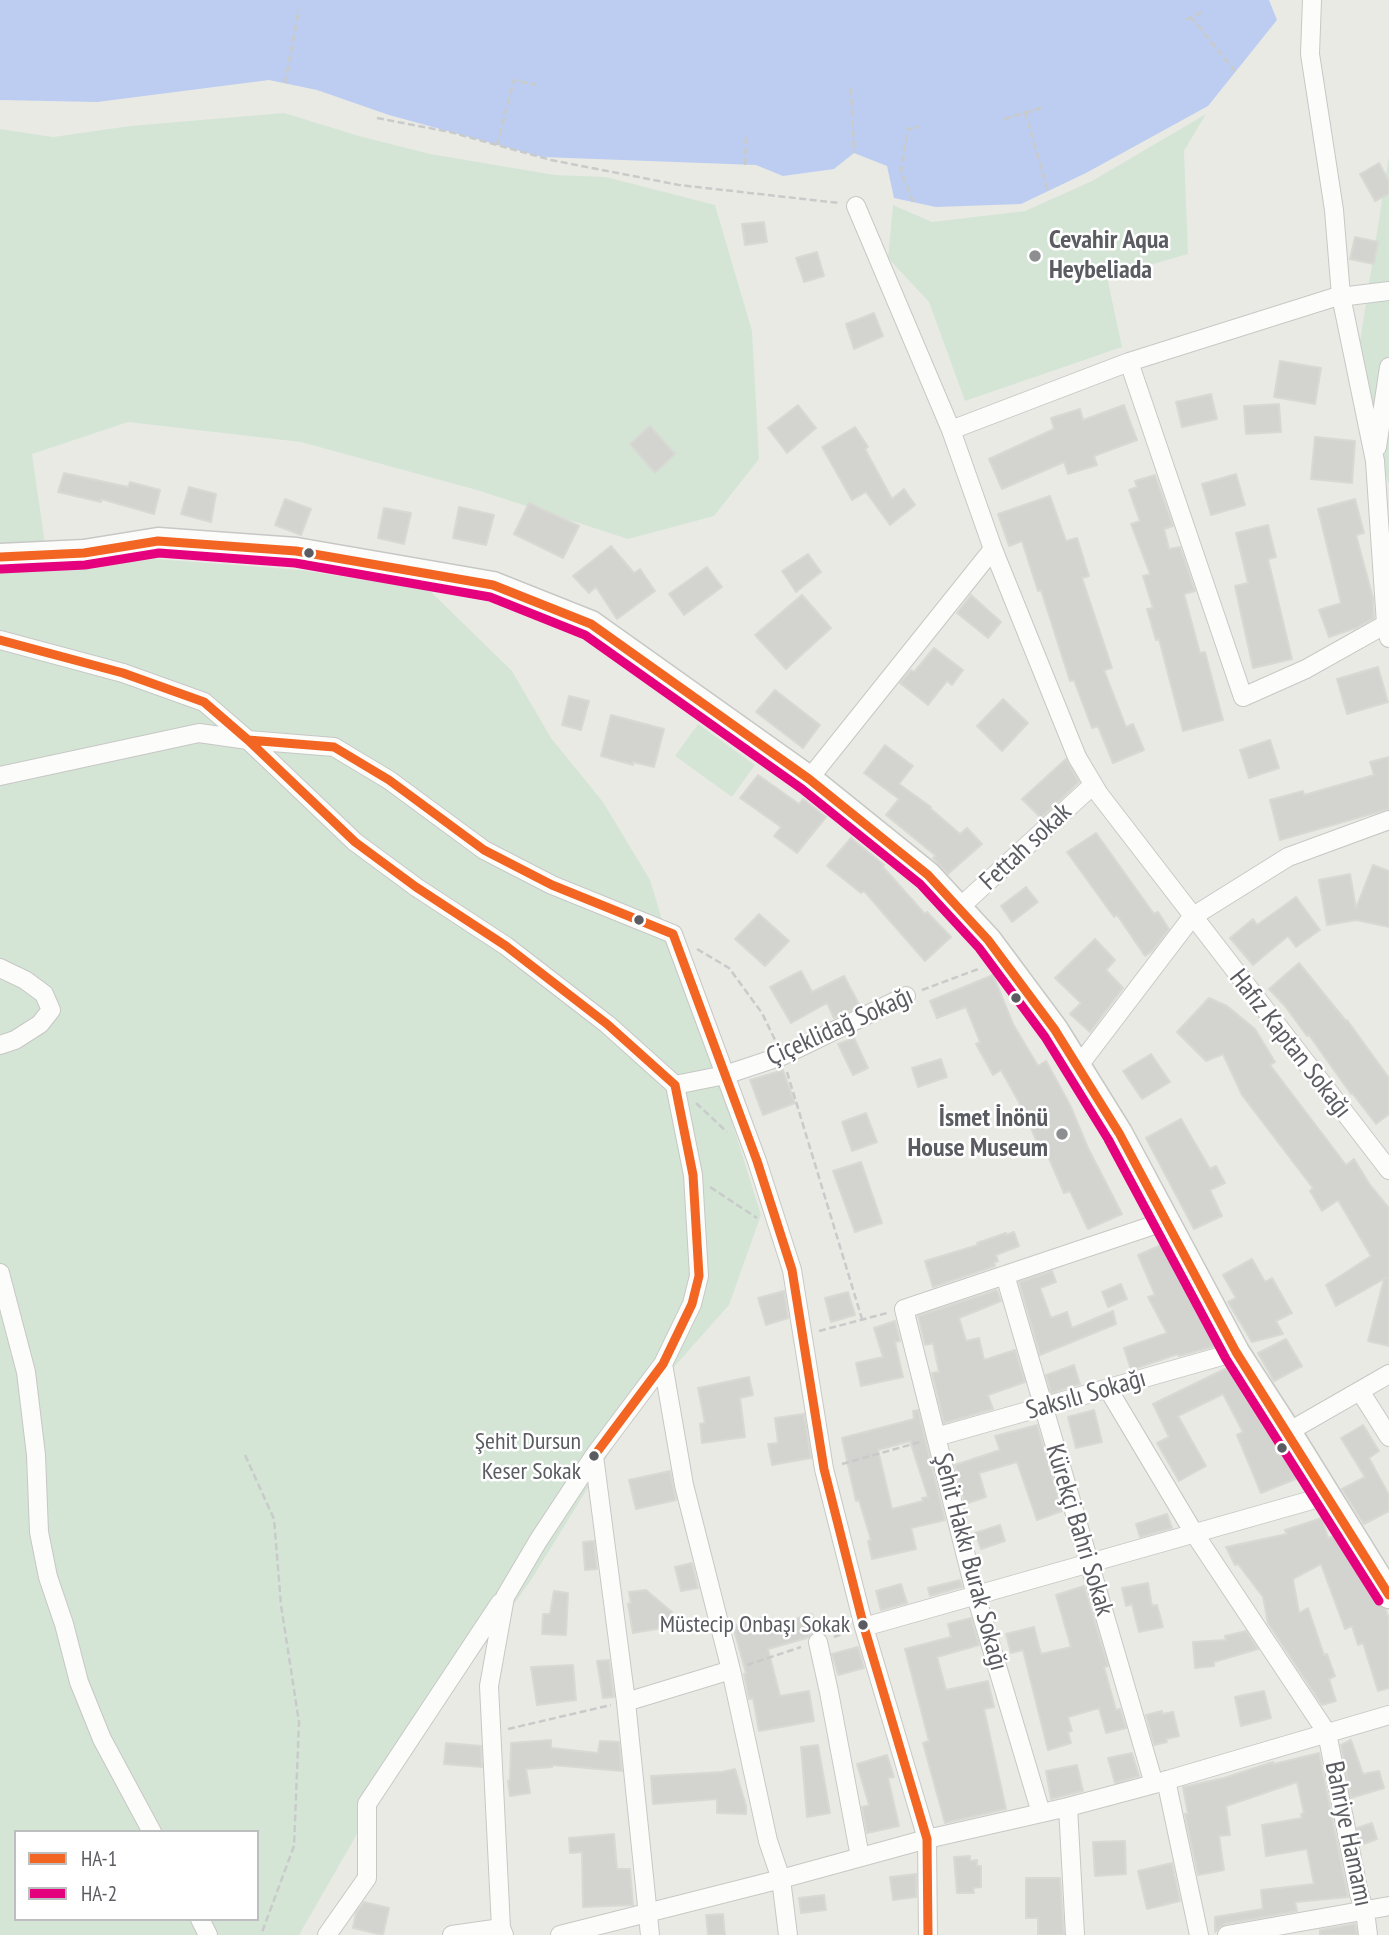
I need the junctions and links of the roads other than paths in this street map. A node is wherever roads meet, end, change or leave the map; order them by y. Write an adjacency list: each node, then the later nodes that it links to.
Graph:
1 (1312, 0): 4 (street)
2 (856, 206): 7 (street, Hafız Kaptan Sokağı)
3 (1389, 291): 4 (street)
4 (1341, 296): 5 (street); 8 (street)
5 (1129, 362): 7 (street); 11 (street)
6 (1389, 367): 8 (street)
7 (951, 430): 9 (street, Hafız Kaptan Sokağı)
8 (1375, 461): 11 (street)
9 (993, 549): 15 (street); 16 (street, Hafız Kaptan Sokağı)
10 (0, 557): 15 (street)
11 (1387, 631)
12 (0, 640): 13 (street)
13 (248, 740): 14 (street); 24 (street); 25 (street)
14 (0, 776)
15 (809, 779): 18 (street)
16 (1093, 785): 18 (street, Fettah sokak); 19 (street, Hafız Kaptan Sokağı)
17 (1389, 820): 19 (street)
18 (959, 908): 23 (street)
19 (1192, 917): 23 (street); 26 (street, Hafız Kaptan Sokağı)
20 (0, 968): 22 (street)
21 (906, 996): 24 (street, Çiçeklidağ Sokağı)
22 (0, 1045)
23 (1077, 1068): 27 (street)
24 (725, 1074): 25 (street, Çiçeklidağ Sokağı); 46 (street)
25 (675, 1085): 31 (street)
26 (1389, 1170)
27 (1166, 1221): 29 (street); 30 (street)
28 (0, 1273): 55 (street)
29 (1006, 1275): 35 (street, Kürekçi Bahri Sokak); 37 (street, Şehit Hakkı Burak Sokağı)
30 (1236, 1352): 33 (street, Saksılı Sokağı); 36 (street)
31 (663, 1364): 39 (street); 48 (street)
32 (1389, 1374): 34 (street)
33 (1108, 1388): 35 (street, Saksılı Sokağı); 41 (street)
34 (1360, 1391): 36 (street); 38 (street)
35 (1043, 1407): 37 (street, Saksılı Sokağı); 42 (street, Kürekçi Bahri Sokak)
36 (1288, 1432): 40 (street)
37 (936, 1437): 44 (street, Şehit Hakkı Burak Sokağı)
38 (1389, 1437)
39 (594, 1456): 45 (street); 49 (street)
40 (1326, 1496): 41 (street); 43 (street)
41 (1194, 1533): 42 (street); 51 (street)
42 (1089, 1563): 44 (street); 52 (street, Kürekçi Bahri Sokak)
43 (1387, 1586)
44 (976, 1596): 46 (street); 54 (street, Şehit Hakkı Burak Sokağı)
45 (505, 1597): 62 (street); 63 (street)
46 (864, 1627): 56 (street)
47 (818, 1642): 57 (street)
48 (731, 1670): 49 (street); 58 (street)
49 (626, 1702): 61 (street)
50 (1389, 1715): 51 (street)
51 (1327, 1733): 52 (street); 60 (street, Bahriye Hamamı)
52 (1160, 1782): 53 (street); 70 (street, Kürekçi Bahri Sokak)
53 (1068, 1807): 54 (street); 69 (street)
54 (1041, 1813): 56 (street)
55 (151, 1830)
56 (927, 1839): 57 (street); 68 (street)
57 (860, 1857): 58 (street)
58 (781, 1879): 61 (street); 67 (street)
59 (1389, 1906): 60 (street)
60 (1365, 1911): 71 (street); 72 (street, Bahriye Hamamı)
61 (648, 1912): 65 (street); 66 (street)
62 (502, 1932): 64 (street)
63 (327, 1935)
64 (452, 1935)
65 (560, 1935)
66 (650, 1935)
67 (788, 1935)
68 (928, 1935)
69 (1074, 1935)
70 (1199, 1935)
71 (1227, 1935)
72 (1368, 1935)

